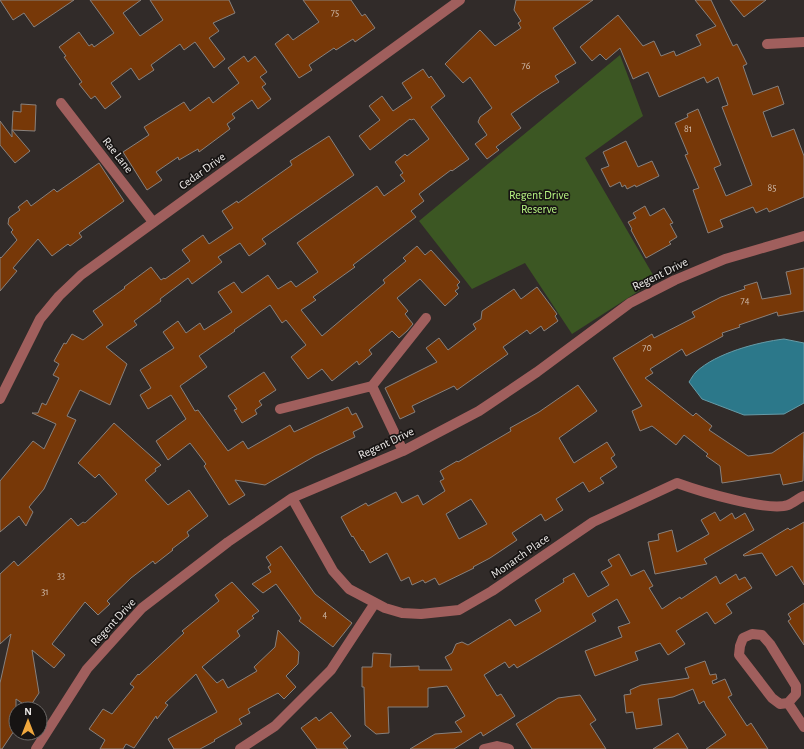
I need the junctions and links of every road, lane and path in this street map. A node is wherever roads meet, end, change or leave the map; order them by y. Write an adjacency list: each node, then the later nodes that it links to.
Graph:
1 (460, 0): 5 (street, Cedar Drive)
2 (804, 42): 3 (street)
3 (767, 44)
4 (61, 103): 5 (street, Rae Lane)
5 (153, 222): 9 (street, Cedar Drive)
6 (804, 236): 11 (street, Regent Drive)
7 (426, 318): 8 (street)
8 (372, 386): 10 (street); 11 (street)
9 (0, 399)
10 (280, 409)
11 (403, 451): 13 (street, Regent Drive)
12 (804, 496): 14 (street, Monarch Place)
13 (292, 498): 14 (street, Monarch Place); 17 (street, Regent Drive)
14 (375, 603): 18 (street)
15 (788, 703): 15 (street); 16 (street)
16 (804, 727)
17 (36, 749)
18 (240, 749)
19 (484, 749): 20 (street)
20 (509, 749)

